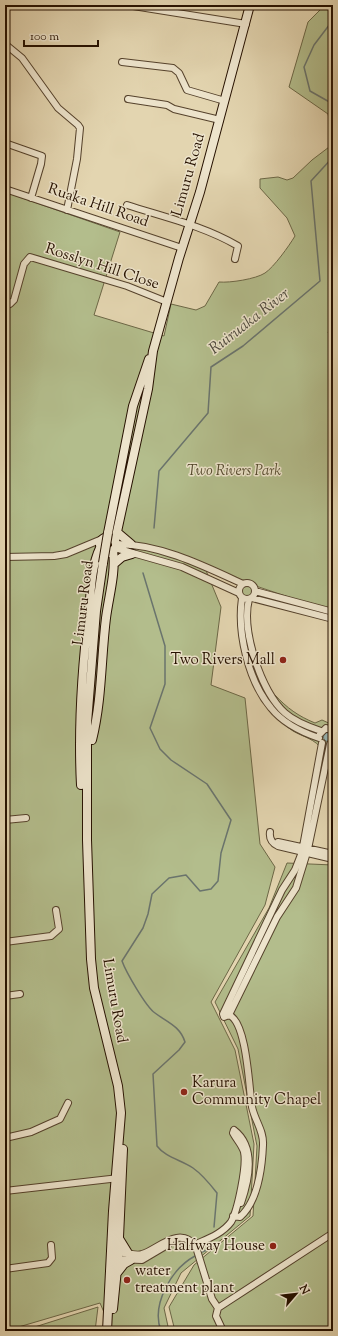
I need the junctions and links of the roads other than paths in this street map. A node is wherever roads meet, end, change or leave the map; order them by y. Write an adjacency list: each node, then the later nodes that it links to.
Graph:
1 (127, 5): 3 (street)
2 (250, 5): 3 (main road, Limuru Road)
3 (246, 24): 7 (main road, Limuru Road)
4 (5, 44): 13 (street)
5 (122, 62): 7 (street)
6 (128, 99): 8 (street)
7 (225, 101): 8 (main road, Limuru Road)
8 (220, 120): 14 (main road, Limuru Road)
9 (5, 143): 11 (street)
10 (5, 189): 11 (street, Ruaka Hill Road)
11 (32, 198): 13 (street, Ruaka Hill Road)
12 (127, 205): 14 (street)
13 (67, 210): 15 (street, Ruaka Hill Road)
14 (190, 224): 15 (main road, Limuru Road); 16 (street)
15 (182, 248): 17 (main road, Limuru Road)
16 (235, 259)
17 (167, 302): 18 (street, Rosslyn Hill Close); 19 (main road, Limuru Road)
18 (10, 304)
19 (153, 353): 20 (main road, Limuru Road); 20 (main road, Limuru Road)
20 (112, 540): 21 (main road); 23 (main road, Limuru Road); 23 (main road); 24 (street); 25 (street); 26 (main road, Limuru Road, bridge); 26 (main road, Limuru Road)
21 (131, 544): 22 (street)
22 (141, 546): 24 (street); 27 (street)
23 (100, 548): 42 (main road, Limuru Road)
24 (136, 555): 26 (main road); 29 (street)
25 (5, 557)
26 (109, 563): 39 (main road, Limuru Road); 39 (main road, Limuru Road)
27 (243, 584): 28 (street); 29 (street)
28 (255, 591): 30 (street); 31 (street)
29 (240, 595): 30 (street); 37 (street)
30 (250, 599): 32 (street); 35 (street)
31 (296, 602): 32 (street); 33 (street)
32 (295, 609): 34 (street)
33 (333, 612)
34 (333, 619)
35 (321, 731): 36 (street); 37 (street)
36 (333, 731)
37 (321, 740): 38 (street); 43 (street)
38 (331, 743): 43 (street)
39 (87, 805): 42 (main road, Limuru Road)
40 (26, 818): 41 (street)
41 (5, 820)
42 (88, 847): 53 (main road, Limuru Road)
43 (305, 850): 43 (street); 44 (street); 45 (street); 50 (street); 50 (street)
44 (333, 854)
45 (333, 859)
46 (56, 910): 47 (street)
47 (5, 942)
48 (20, 994): 49 (street)
49 (5, 996)
50 (229, 1015): 55 (street)
51 (68, 1104): 52 (street)
52 (5, 1138)
53 (119, 1178): 54 (street); 57 (main road, Limuru Road); 60 (main road, Limuru Road)
54 (5, 1191)
55 (233, 1216): 55 (street); 58 (street)
56 (333, 1233): 64 (street)
57 (120, 1239): 60 (main road, Limuru Road); 61 (main road)
58 (194, 1244): 61 (street); 64 (street)
59 (51, 1245): 62 (street)
60 (115, 1256): 61 (street); 63 (main road, Limuru Road); 65 (main road, Limuru Road)
61 (130, 1257): 63 (main road)
62 (5, 1269)
63 (117, 1273): 66 (main road, Limuru Road)
64 (218, 1308): 67 (street)
65 (107, 1331)
66 (111, 1331)
67 (223, 1331)

